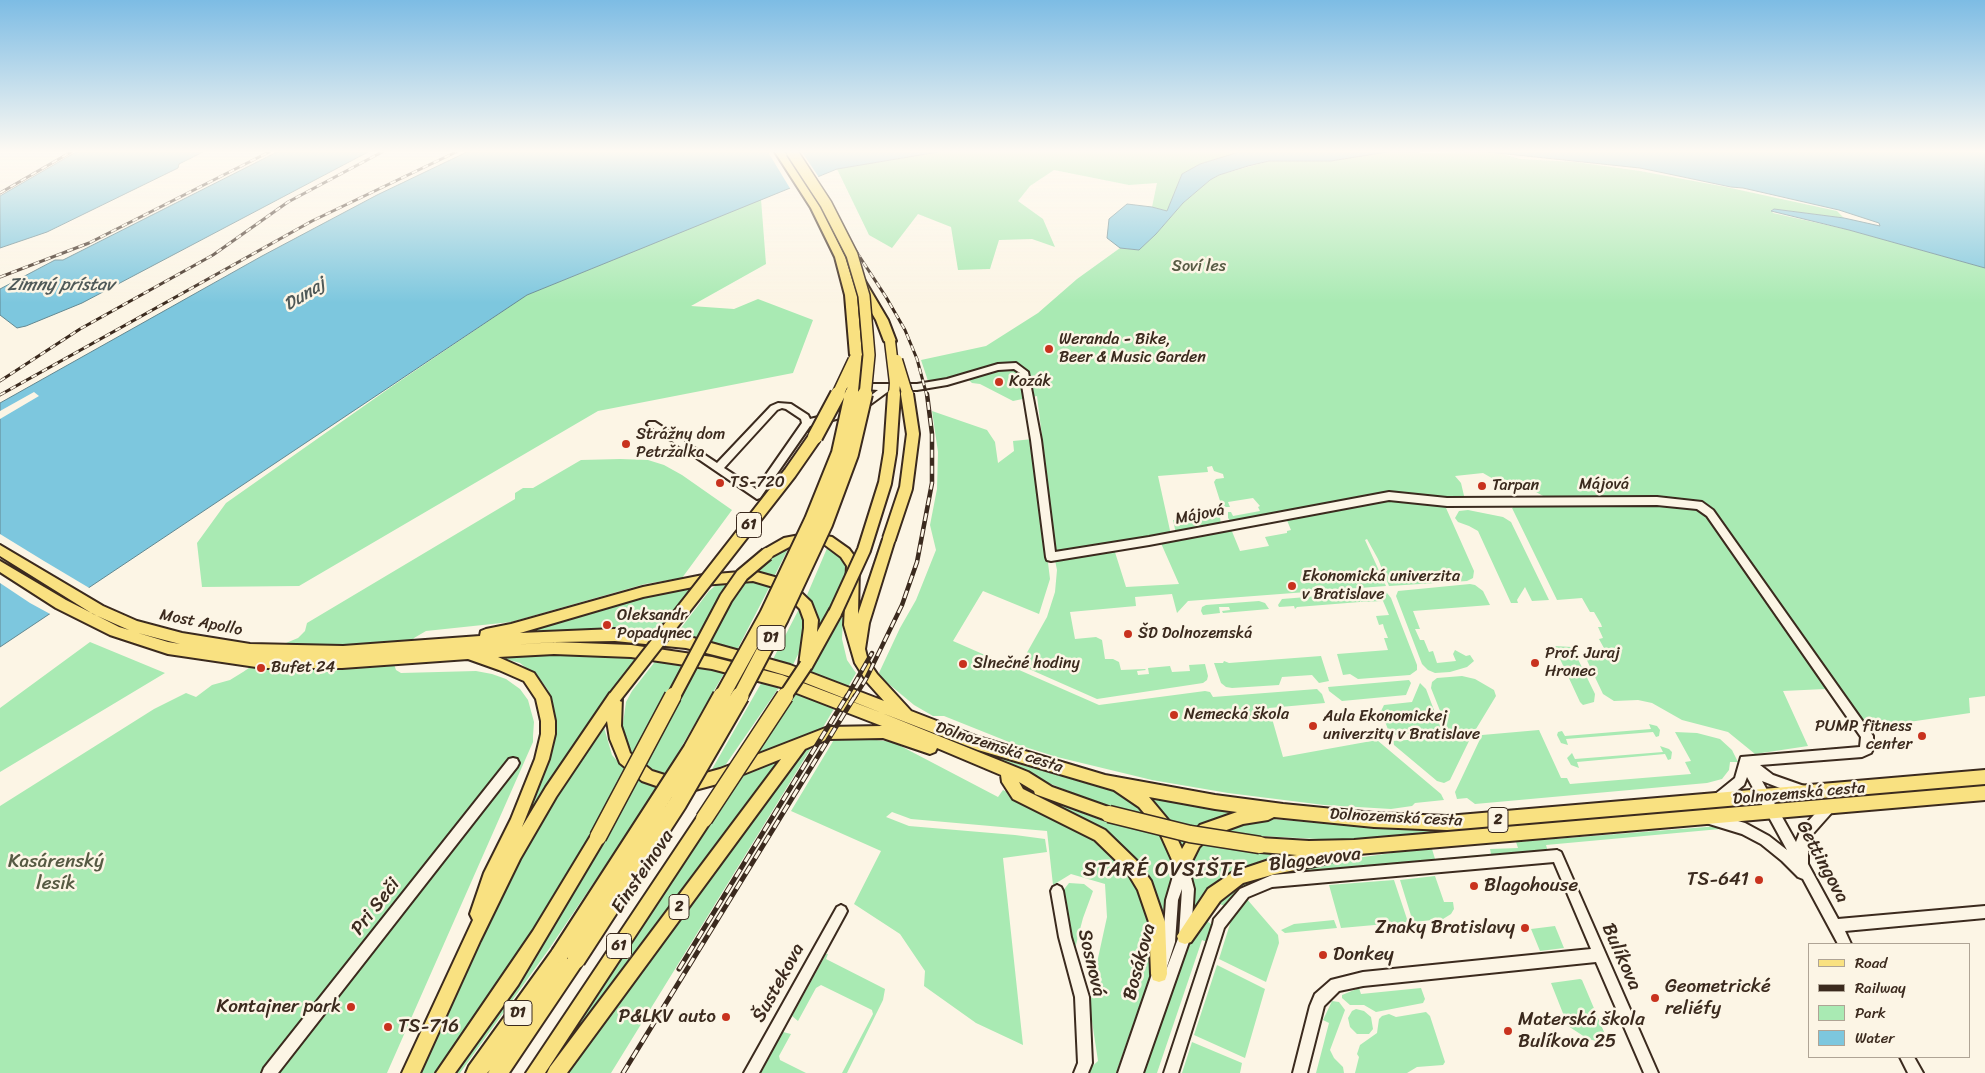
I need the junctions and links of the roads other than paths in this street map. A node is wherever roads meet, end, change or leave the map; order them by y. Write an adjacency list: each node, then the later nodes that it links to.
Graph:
1 (812, 202): 6 (highway, D1)
2 (823, 202): 3 (highway, D1, bridge)
3 (838, 226): 4 (highway, D1, bridge)
4 (860, 282): 5 (highway, 61, bridge); 50 (highway, D1, bridge)
5 (890, 341): 18 (main road, bridge); 19 (main road, 61, bridge)
6 (856, 355): 11 (highway, bridge); 50 (highway, D1, bridge)
7 (867, 386): 8 (street)
8 (888, 387): 9 (street); 23 (street, Májová)
9 (807, 423): 12 (street); 12 (street)
10 (652, 424): 12 (street)
11 (815, 437): 20 (main road, 61, bridge)
12 (718, 468)
13 (0, 550): 16 (main road, Most Apollo)
14 (0, 566): 16 (main road, Most Apollo)
15 (439, 644): 16 (main road); 19 (main road); 21 (main road, Dolnozemská cesta)
16 (411, 652): 17 (main road)
17 (467, 653): 28 (main road); 46 (main road)
18 (859, 655): 21 (main road, 2); 55 (main road, 2, bridge)
19 (806, 665): 58 (main road, Einsteinova / 61, bridge)
20 (615, 697): 22 (main road); 46 (main road, 61)
21 (908, 717): 27 (main road, Dolnozemská cesta / 2)
22 (803, 742): 25 (main road, 2); 59 (main road, 2)
23 (1746, 762): 29 (street); 31 (street); 32 (street)
24 (513, 763): 53 (street, Pri Seči)
25 (1007, 777): 28 (main road, Dolnozemská cesta / 2); 51 (main road)
26 (1985, 777): 29 (main road, Dolnozemská cesta / 2)
27 (1105, 782): 35 (main road, Dolnozemská cesta / 2); 39 (main road)
28 (1047, 791): 37 (main road, Dolnozemská cesta / 2, bridge)
29 (1811, 793): 31 (main road, Dolnozemská cesta / 2)
30 (1985, 793): 33 (main road, Dolnozemská cesta / 2)
31 (1765, 797): 32 (main road, Dolnozemská cesta / 2); 34 (street, Gettingova)
32 (1715, 801): 35 (main road, Dolnozemská cesta / 2)
33 (1830, 806): 34 (main road, Dolnozemská cesta / 2); 40 (street)
34 (1773, 810): 36 (main road, Dolnozemská cesta / 2); 40 (street, Gettingova)
35 (1283, 811): 39 (main road)
36 (1704, 818): 37 (main road, Dolnozemská cesta / 2); 41 (street)
37 (1354, 847): 47 (main road)
38 (1557, 856): 49 (street, Bulíkova); 64 (street, Blagoevova)
39 (1182, 866): 47 (street, Bosákova); 51 (street, Bosákova)
40 (1804, 868): 41 (street, Gettingova)
41 (1812, 885): 45 (street, Gettingova)
42 (1057, 891): 61 (street, Sosnová)
43 (841, 912): 60 (street, Šustekova)
44 (1985, 912): 45 (street)
45 (1835, 926): 48 (street, Gettingova)
46 (474, 935): 54 (main road, 61)
47 (1185, 936): 63 (street, Bosákova)
48 (1844, 943)
49 (1600, 955): 65 (street); 66 (street, Bulíkova)
50 (568, 957): 56 (highway, D1); 57 (highway, D1)
51 (1159, 974): 62 (street, Bosákova)
52 (1908, 1058): 67 (street)
53 (269, 1073)
54 (412, 1073)
55 (445, 1073)
56 (476, 1073)
57 (498, 1073)
58 (534, 1073)
59 (556, 1073)
60 (751, 1073)
61 (1081, 1073)
62 (1125, 1073)
63 (1136, 1073)
64 (1171, 1073)
65 (1300, 1073)
66 (1651, 1073)
67 (1916, 1073)

